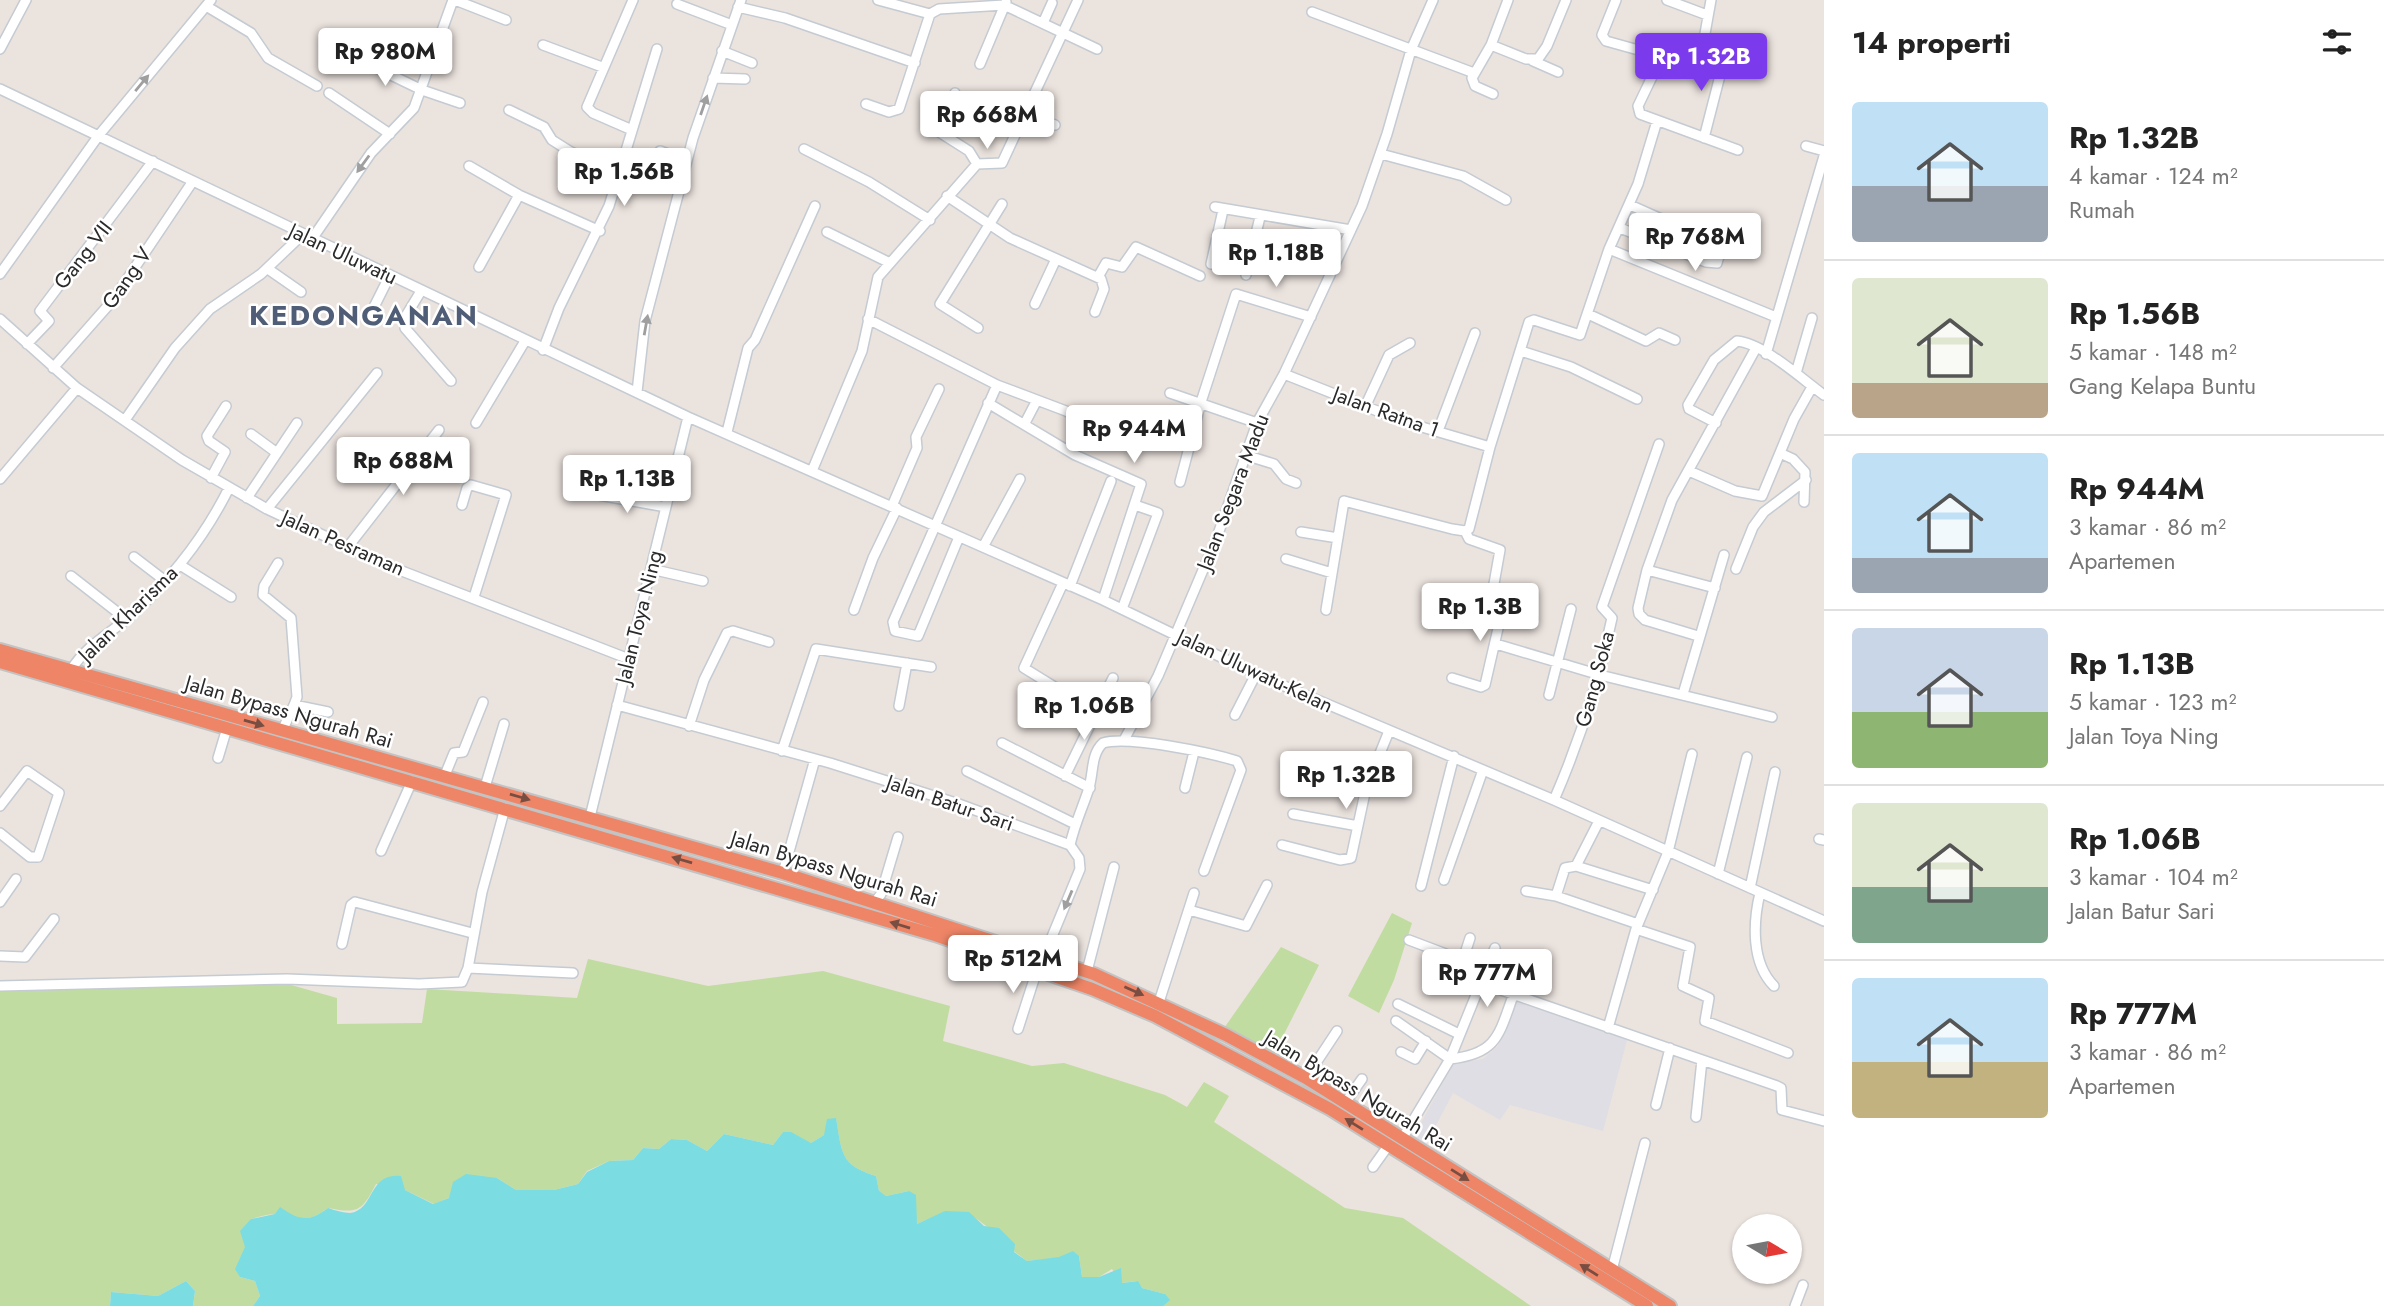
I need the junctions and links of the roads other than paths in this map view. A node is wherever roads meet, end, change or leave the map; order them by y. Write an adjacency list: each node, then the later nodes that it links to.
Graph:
1 (25, 0): 28 (street)
2 (454, 0): 21 (street); 49 (street)
3 (633, 0): 40 (street)
4 (878, 0): 19 (street)
5 (1078, 0): 24 (street)
6 (1433, 0): 31 (street, Jalan Segara Madu)
7 (1508, 0): 27 (street)
8 (1566, 0): 36 (street)
9 (1616, 0): 34 (street)
10 (1667, 0): 20 (street)
11 (1711, 0): 20 (street)
12 (1005, 2): 17 (street); 22 (street); 39 (street)
13 (209, 3): 48 (street); 62 (street, one-way to 13)
14 (739, 3): 23 (street); 38 (street)
15 (1052, 3): 22 (street)
16 (677, 4): 23 (street)
17 (959, 4): 19 (street)
18 (1312, 12): 31 (street)
19 (930, 14): 38 (street)
20 (1707, 15): 42 (street)
21 (506, 20)
22 (1043, 23): 24 (street)
23 (732, 24): 32 (street)
24 (1062, 34): 30 (street); 57 (street)
25 (1728, 38): 33 (street)
26 (542, 45): 40 (street)
27 (1491, 45): 36 (street); 44 (street)
28 (0, 49)
29 (657, 49): 60 (street)
30 (1097, 49)
31 (1411, 50): 44 (street); 69 (street, Jalan Segara Madu)
32 (722, 51): 37 (street); 46 (street)
33 (1725, 56): 41 (street); 45 (street)
34 (1661, 58): 42 (street); 58 (street)
35 (362, 61): 49 (street)
36 (1534, 61): 43 (street)
37 (752, 63)
38 (915, 63): 55 (street)
39 (981, 64)
40 (602, 67): 60 (street)
41 (1761, 67)
42 (1699, 68): 45 (street)
43 (1558, 72)
44 (1474, 73): 53 (street)
45 (1721, 73): 63 (street)
46 (713, 78): 47 (street); 71 (street, one-way to 46)
47 (745, 79)
48 (317, 86)
49 (422, 90): 54 (street); 61 (street)
50 (2, 93): 62 (street, Jalan Uluwatu)
51 (329, 93): 61 (street)
52 (955, 93): 72 (street)
53 (1493, 94)
54 (460, 103)
55 (866, 104)
56 (509, 110): 74 (street)
57 (1025, 113): 59 (street); 72 (street)
58 (1657, 121): 63 (street); 80 (street)
59 (1055, 125)
60 (632, 130): 74 (street)
61 (390, 134): 89 (street, one-way to 89)
62 (99, 135): 70 (street, Jalan Uluwatu); 96 (street)
63 (1704, 138): 66 (street)
64 (1806, 146): 68 (street)
65 (804, 149): 83 (street)
66 (1738, 150)
67 (660, 151): 71 (street)
68 (1824, 153): 108 (street)
69 (1381, 154): 78 (street); 86 (street, Jalan Segara Madu)
70 (153, 161): 75 (street, Jalan Uluwatu); 117 (street, Gang VII)
71 (687, 161): 131 (street, one-way to 71)
72 (977, 164): 77 (street)
73 (469, 166): 76 (street)
74 (619, 173): 87 (street)
75 (193, 181): 89 (street, Jalan Uluwatu); 122 (street, Gang V)
76 (519, 195): 87 (street); 94 (street)
77 (947, 196): 83 (street); 84 (street)
78 (1506, 200)
79 (1002, 204): 84 (street)
80 (1630, 205): 85 (street); 85 (street)
81 (815, 206): 149 (street)
82 (1260, 217): 86 (street); 93 (street); 98 (street)
83 (930, 220): 92 (street)
84 (989, 225): 91 (street); 112 (street)
85 (1620, 228): 90 (street)
86 (1351, 230): 107 (street, Jalan Segara Madu)
87 (600, 231): 119 (street)
88 (827, 232): 92 (street)
89 (307, 237): 95 (street); 97 (street, Jalan Uluwatu)
90 (1609, 248): 105 (street); 108 (street)
91 (1056, 259): 100 (street); 103 (street)
92 (888, 262): 111 (street)
93 (1211, 264)
94 (479, 267)
95 (268, 269): 102 (street); 141 (street)
96 (0, 274)
97 (390, 275): 101 (street, Jalan Uluwatu); 106 (street)
98 (1246, 275)
99 (1200, 276): 100 (street)
100 (1098, 277): 104 (street)
101 (421, 291): 115 (street, Jalan Uluwatu); 126 (street)
102 (301, 292)
103 (1035, 304)
104 (1095, 312)
105 (1588, 314): 114 (street); 120 (street)
106 (369, 317)
107 (1311, 317): 124 (street, Jalan Segara Madu); 136 (street)
108 (1776, 317): 121 (street)
109 (1812, 318): 125 (street)
110 (0, 319): 117 (street, Jalan Pesraman)
111 (868, 319): 127 (street); 157 (street)
112 (978, 328)
113 (1475, 333): 148 (street)
114 (1675, 340)
115 (525, 341): 119 (street, Jalan Uluwatu); 144 (street)
116 (1410, 343): 139 (street)
117 (27, 344): 122 (street, Jalan Pesraman)
118 (1756, 348): 121 (street); 146 (street); 146 (street)
119 (544, 350): 131 (street, Jalan Uluwatu)
120 (1521, 351): 134 (street); 153 (street)
121 (1766, 354): 125 (street)
122 (53, 368): 129 (street, Jalan Pesraman)
123 (377, 373): 174 (street)
124 (1284, 373): 139 (street, Jalan Ratna 1); 142 (street, Jalan Segara Madu)
125 (1796, 373): 128 (street)
126 (451, 382)
127 (997, 385): 135 (street); 137 (street)
128 (1812, 387): 133 (street); 155 (street)
129 (77, 388): 141 (street, Jalan Pesraman); 159 (street)
130 (939, 390): 173 (street)
131 (637, 392): 140 (street, Jalan Uluwatu)
132 (1170, 393): 136 (street)
133 (1824, 395)
134 (1637, 399)
135 (1037, 400): 145 (street); 151 (street)
136 (1201, 402): 142 (street); 164 (street)
137 (988, 403): 145 (street); 175 (street)
138 (226, 406): 160 (street)
139 (1365, 407): 148 (street, Jalan Ratna 1)
140 (688, 417): 149 (street, Jalan Uluwatu-Kelan); 172 (street, Jalan Toya Ning)
141 (125, 420): 160 (street, Jalan Pesraman)
142 (1256, 422): 156 (street, Jalan Segara Madu)
143 (297, 423): 154 (street)
144 (476, 423)
145 (1025, 423): 171 (street)
146 (1716, 424): 158 (street)
147 (439, 430): 181 (street)
148 (1438, 431): 153 (street, Jalan Ratna 1)
149 (727, 432): 157 (street, Jalan Uluwatu-Kelan)
150 (251, 435): 154 (street)
151 (1123, 442)
152 (1659, 444): 218 (street, Gang Soka)
153 (1490, 447): 176 (street)
154 (276, 453): 168 (street)
155 (1782, 454): 158 (street); 162 (street)
156 (1245, 455): 165 (street); 206 (street, Jalan Segara Madu)
157 (812, 471): 173 (street, Jalan Uluwatu-Kelan)
158 (1689, 471): 189 (street)
159 (2, 474)
160 (211, 478): 166 (street, Jalan Pesraman)
161 (1020, 479): 180 (street)
162 (1806, 480): 169 (street); 188 (street)
163 (1111, 481): 194 (street)
164 (1180, 482)
165 (1296, 483)
166 (229, 488): 168 (street, Jalan Pesraman); 186 (street, Jalan Kharisma)
167 (593, 494): 172 (street)
168 (247, 498): 174 (street, Jalan Pesraman)
169 (1804, 502)
170 (462, 505): 197 (street)
171 (1135, 505): 198 (street); 199 (street)
172 (666, 507): 187 (street, Jalan Toya Ning)
173 (894, 507): 175 (street, Jalan Uluwatu-Kelan); 201 (street)
174 (267, 509): 181 (street, Jalan Pesraman)
175 (936, 527): 178 (street, Jalan Uluwatu-Kelan); 178 (street)
176 (1465, 531): 179 (street); 203 (street)
177 (1301, 532): 179 (street)
178 (959, 537): 180 (street, Jalan Uluwatu-Kelan)
179 (1338, 538): 190 (street)
180 (983, 547): 194 (street, Jalan Uluwatu-Kelan)
181 (347, 548): 197 (street, Jalan Pesraman)
182 (1724, 555): 195 (street)
183 (134, 557): 192 (street)
184 (1286, 559): 190 (street)
185 (278, 563): 227 (street)
186 (180, 565): 192 (street, Jalan Kharisma); 196 (street)
187 (651, 569): 193 (street); 211 (street, Jalan Toya Ning)
188 (1736, 569)
189 (1647, 570): 195 (street); 207 (street)
190 (1332, 573): 202 (street)
191 (71, 576): 204 (street)
192 (164, 580): 204 (street, Jalan Kharisma)
193 (703, 581)
194 (1067, 585): 198 (street, Jalan Uluwatu-Kelan); 221 (street)
195 (1715, 588): 207 (street)
196 (231, 597)
197 (474, 597): 211 (street, Jalan Pesraman)
198 (1103, 600): 199 (street, Jalan Uluwatu-Kelan)
199 (1122, 609): 206 (street, Jalan Uluwatu-Kelan)
200 (1571, 609): 212 (street)
201 (855, 610)
202 (1326, 610)
203 (1502, 611): 205 (street); 209 (street)
204 (127, 620): 216 (street, Jalan Kharisma)
205 (1532, 620)
206 (1174, 634): 217 (street, Jalan Uluwatu-Kelan); 238 (street)
207 (1698, 636): 223 (street)
208 (769, 642): 234 (street)
209 (1496, 644): 212 (street); 220 (street)
210 (0, 650): 216 (highway, Jalan Bypass Ngurah Rai)
211 (629, 659): 228 (street, Jalan Toya Ning)
212 (1555, 662): 218 (street); 224 (street)
213 (0, 663): 222 (highway, Jalan Bypass Ngurah Rai)
214 (906, 663): 215 (street); 229 (street); 240 (street)
215 (931, 667)
216 (71, 670): 222 (highway, Jalan Bypass Ngurah Rai)
217 (1256, 674): 231 (street); 237 (street, Jalan Uluwatu-Kelan)
218 (1600, 675): 223 (street); 258 (street, Gang Soka)
219 (1113, 678): 252 (street)
220 (1452, 678)
221 (1058, 690)
222 (133, 693): 225 (highway, Jalan Bypass Ngurah Rai)
223 (1683, 694): 232 (street)
224 (1549, 695)
225 (162, 702): 235 (highway, Jalan Bypass Ngurah Rai); 236 (highway, Jalan Bypass Ngurah Rai, one-way to 236)
226 (483, 702): 251 (street)
227 (295, 705): 230 (street); 236 (street)
228 (617, 705): 234 (street, Jalan Batur Sari); 262 (street, Jalan Toya Ning)
229 (899, 706)
230 (328, 712)
231 (1235, 715)
232 (1772, 716)
233 (504, 724): 254 (street)
234 (689, 726): 240 (street, Jalan Batur Sari)
235 (228, 728): 245 (street); 253 (highway, Jalan Bypass Ngurah Rai)
236 (282, 731): 251 (highway, Jalan Bypass Ngurah Rai)
237 (1390, 731): 243 (street, Jalan Uluwatu-Kelan); 257 (street)
238 (1124, 740): 241 (street); 255 (street)
239 (1002, 743): 252 (street)
240 (782, 751): 246 (street, Jalan Batur Sari)
241 (1194, 752): 256 (street); 275 (street)
242 (1692, 754): 272 (street)
243 (1454, 756): 247 (street, Jalan Uluwatu-Kelan); 281 (street)
244 (1747, 757): 277 (street)
245 (218, 758)
246 (815, 759): 269 (street, Jalan Batur Sari); 276 (street)
247 (1483, 770): 258 (street, Jalan Uluwatu-Kelan); 279 (street)
248 (967, 771): 264 (street)
249 (1775, 772): 282 (street)
250 (1295, 773): 257 (street)
251 (445, 775): 254 (highway, Jalan Bypass Ngurah Rai)
252 (1065, 776): 255 (street)
253 (412, 781): 260 (highway, Jalan Bypass Ngurah Rai); 271 (street)
254 (485, 787): 262 (highway, Jalan Bypass Ngurah Rai, one-way to 262)
255 (1090, 788): 264 (street)
256 (1185, 788)
257 (1366, 788): 265 (street)
258 (1554, 800): 263 (street, Jalan Uluwatu-Kelan)
259 (0, 806): 267 (street)
260 (505, 808): 266 (highway, Jalan Bypass Ngurah Rai); 294 (street)
261 (1293, 814): 265 (street)
262 (590, 817): 266 (highway); 276 (highway, Jalan Bypass Ngurah Rai)
263 (1599, 821): 272 (street, Jalan Uluwatu-Kelan); 273 (street)
264 (1075, 824): 269 (street)
265 (1358, 826): 270 (street)
266 (585, 832): 302 (highway, Jalan Bypass Ngurah Rai, one-way to 266)
267 (0, 833)
268 (898, 837): 289 (street)
269 (1070, 845): 300 (street, one-way to 300)
270 (1282, 845)
271 (381, 850)
272 (1668, 852): 277 (street, Jalan Uluwatu-Kelan); 283 (street)
273 (1576, 866): 283 (street); 287 (street)
274 (1114, 867): 303 (street)
275 (1204, 871)
276 (783, 873): 289 (highway, Jalan Bypass Ngurah Rai)
277 (1718, 874): 282 (street, Jalan Uluwatu-Kelan)
278 (16, 879): 288 (street)
279 (1444, 880)
280 (1268, 885): 290 (street)
281 (1421, 886)
282 (1750, 888): 286 (street, Jalan Uluwatu-Kelan)
283 (1653, 890): 293 (street)
284 (1526, 891): 287 (street)
285 (1194, 893): 290 (street)
286 (1760, 893): 292 (street, Jalan Uluwatu-Kelan); 308 (street)
287 (1556, 896): 293 (street)
288 (0, 902)
289 (875, 902): 300 (highway, Jalan Bypass Ngurah Rai)
290 (1189, 910): 310 (street)
291 (54, 919): 299 (street)
292 (1824, 921)
293 (1637, 927): 313 (street); 320 (street)
294 (472, 933): 297 (street); 301 (street)
295 (1469, 938): 305 (street)
296 (1409, 940): 305 (street)
297 (342, 944)
298 (1495, 948): 306 (street)
299 (0, 956)
300 (1044, 956): 303 (highway, Jalan Bypass Ngurah Rai)
301 (468, 968): 304 (street); 307 (street)
302 (1037, 970): 314 (street); 331 (highway, Jalan Bypass Ngurah Rai, one-way to 302)
303 (1087, 971): 310 (highway, Jalan Bypass Ngurah Rai, one-way to 310)
304 (573, 973)
305 (1458, 975): 306 (street)
306 (1482, 984): 309 (street); 316 (street)
307 (0, 986)
308 (1774, 986)
309 (1514, 993): 313 (street); 321 (street)
310 (1159, 1002): 323 (highway, Jalan Bypass Ngurah Rai)
311 (1398, 1004): 316 (street)
312 (1396, 1021): 317 (street)
313 (1608, 1028): 318 (street)
314 (1018, 1029)
315 (1336, 1031): 323 (street)
316 (1459, 1034): 321 (street)
317 (1426, 1041): 319 (street); 321 (street)
318 (1670, 1048): 322 (street); 326 (street)
319 (1401, 1052)
320 (1788, 1053)
321 (1450, 1059): 329 (street)
322 (1702, 1060): 327 (street); 328 (street)
323 (1306, 1078): 325 (highway, Jalan Bypass Ngurah Rai)
324 (1362, 1079): 325 (street)
325 (1345, 1103): 329 (highway, Jalan Bypass Ngurah Rai)
326 (1656, 1105)
327 (1696, 1117)
328 (1824, 1122)
329 (1402, 1139): 333 (highway, Jalan Bypass Ngurah Rai, one-way to 333)
330 (1645, 1143): 333 (street)
331 (1388, 1146): 332 (street); 335 (highway, Jalan Bypass Ngurah Rai, one-way to 331)
332 (1373, 1167)
333 (1612, 1270): 336 (highway, Jalan Bypass Ngurah Rai)
334 (1803, 1285): 337 (street)
335 (1647, 1306)
336 (1670, 1306)
337 (1795, 1306)

